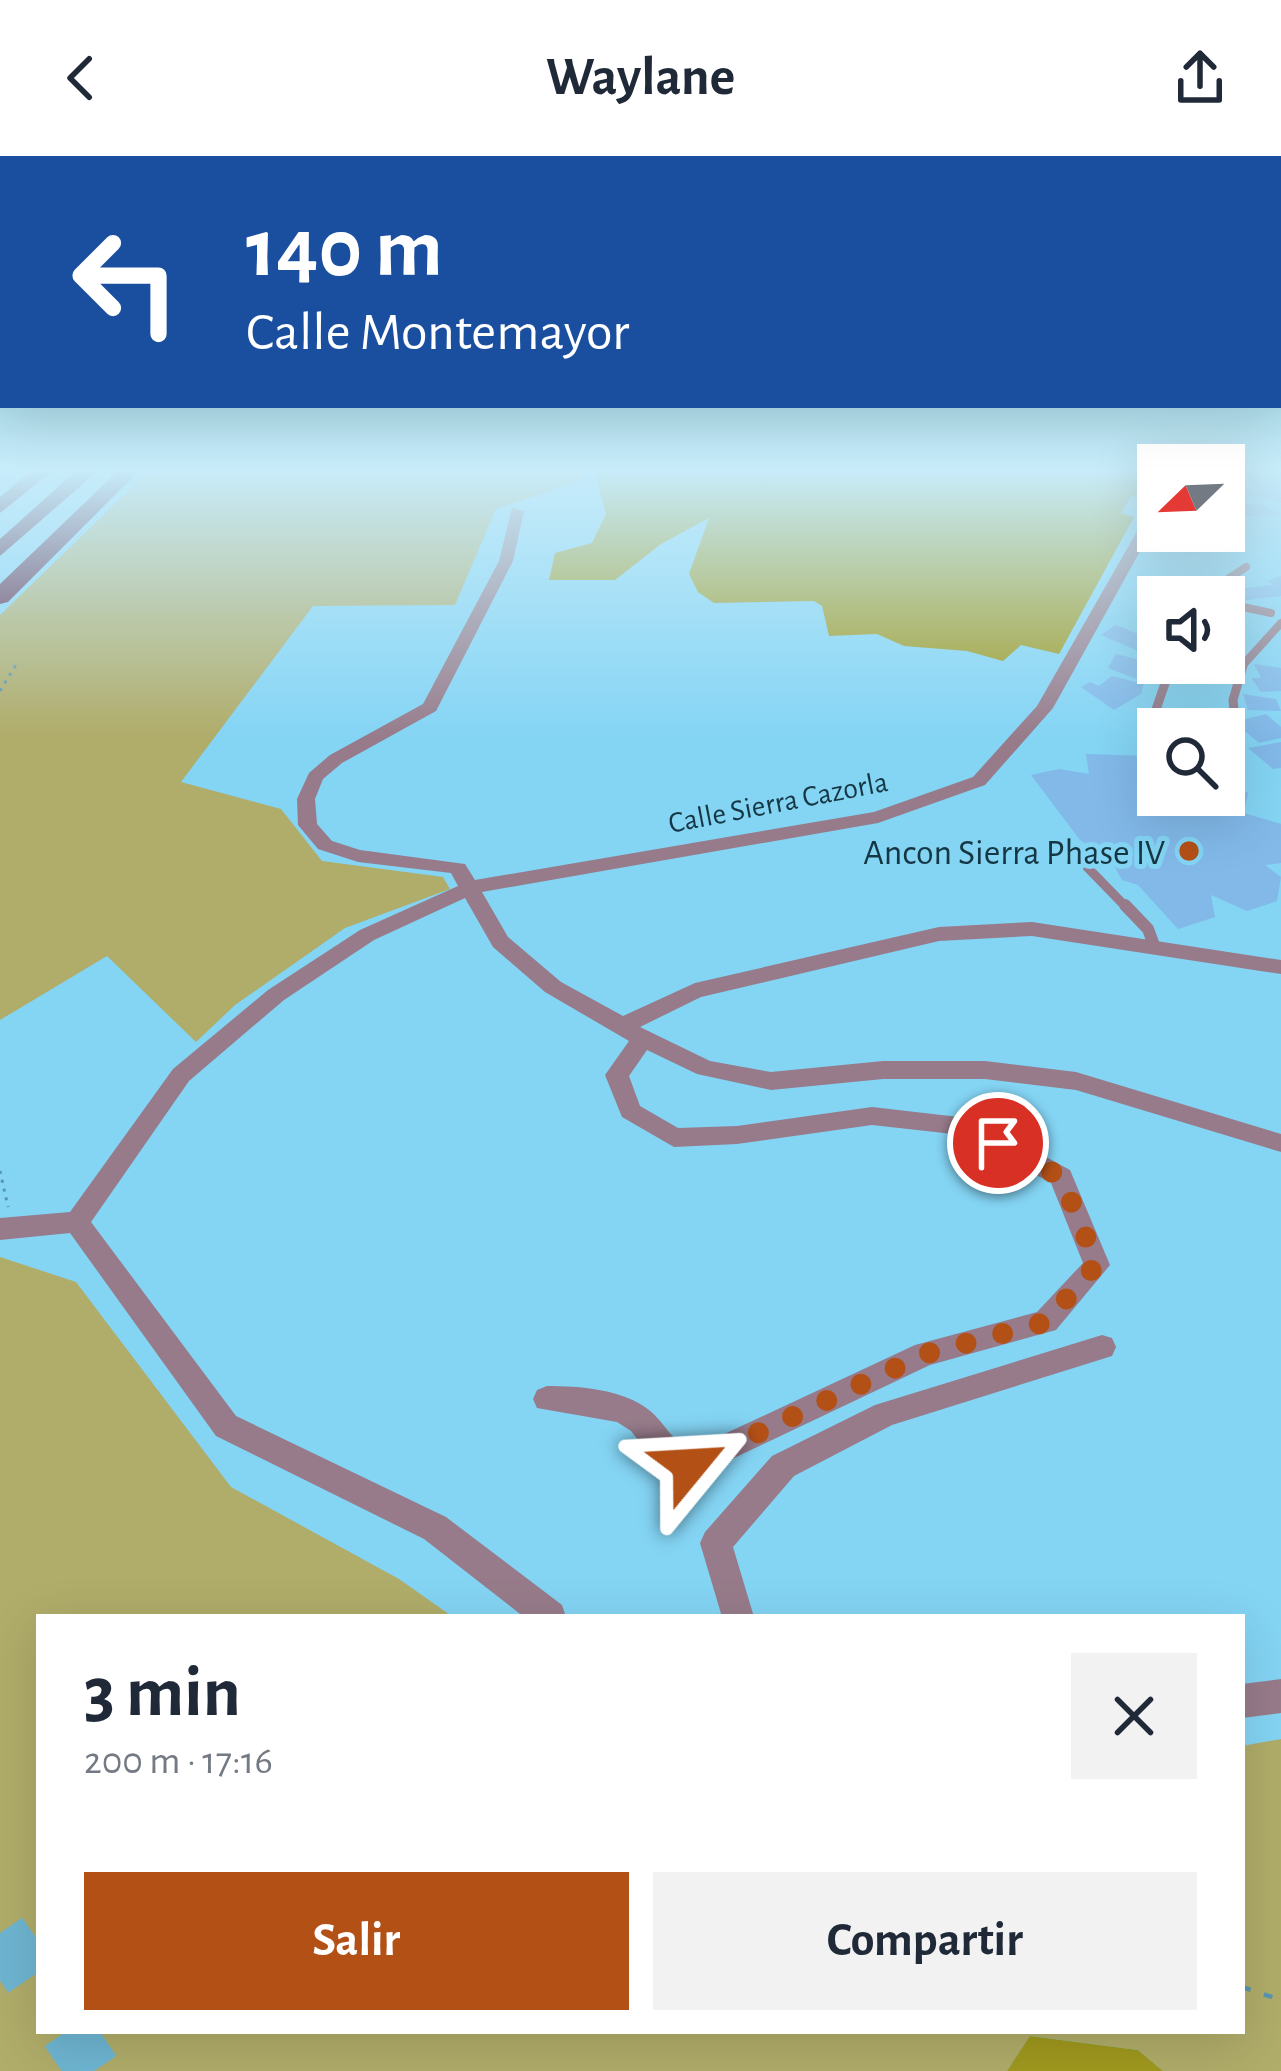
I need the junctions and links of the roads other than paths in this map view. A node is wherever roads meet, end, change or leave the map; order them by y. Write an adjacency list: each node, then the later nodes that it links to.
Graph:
1 (38, 559): 6 (highway)
2 (506, 559): 12 (street)
3 (1128, 559): 12 (street, Calle Sierra Cazorla)
4 (1246, 568): 5 (lane)
5 (1234, 576)
6 (0, 596)
7 (1245, 606): 8 (lane)
8 (1276, 611): 9 (lane)
9 (1281, 622): 10 (lane)
10 (1232, 708)
11 (1094, 853): 13 (lane)
12 (472, 887): 15 (street); 17 (street, Calle Sierra Cazorla)
13 (1155, 948): 14 (street); 15 (street)
14 (1281, 967)
15 (633, 1032): 16 (street); 20 (street)
16 (1281, 1143)
17 (76, 1222): 18 (street); 21 (street)
18 (6, 1228)
19 (1102, 1347): 22 (street)
20 (547, 1399)
21 (546, 1614)
22 (737, 1614)
23 (1281, 1696): 24 (street)
24 (1245, 1700)

